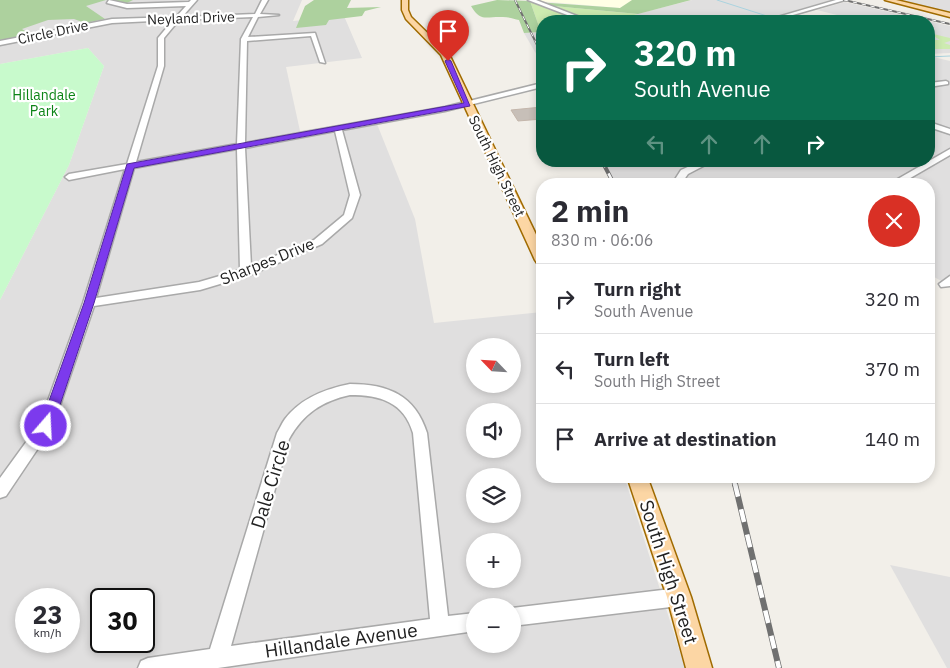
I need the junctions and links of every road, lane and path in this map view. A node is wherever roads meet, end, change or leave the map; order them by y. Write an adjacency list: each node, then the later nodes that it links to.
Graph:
1 (265, 0): 14 (street)
2 (405, 0): 23 (main road, South High Street)
3 (531, 0): 11 (street)
4 (827, 0): 9 (street)
5 (842, 0): 9 (street)
6 (888, 0): 13 (main road)
7 (110, 2): 8 (street)
8 (192, 2): 15 (street)
9 (835, 2): 12 (street)
10 (276, 15): 14 (street, Neyland Drive)
11 (571, 15)
12 (788, 15)
13 (950, 15)
14 (256, 16): 15 (street, Neyland Drive); 17 (street)
15 (178, 18): 16 (street, Neyland Drive); 30 (street)
16 (106, 22): 18 (street, Circle Drive)
17 (244, 39): 19 (street); 27 (street)
18 (0, 44)
19 (323, 62)
20 (946, 83): 21 (street)
21 (935, 84)
22 (536, 87): 23 (street)
23 (468, 104): 25 (street); 36 (main road, South High Street)
24 (935, 126): 26 (street)
25 (338, 129): 27 (street); 37 (street, Sharpes Drive)
26 (950, 132)
27 (241, 146): 30 (street); 37 (street)
28 (950, 152): 29 (street)
29 (935, 160)
30 (130, 166): 33 (street); 38 (street)
31 (696, 167): 34 (street)
32 (923, 167): 35 (street)
33 (69, 177)
34 (678, 178)
35 (904, 178)
36 (536, 247)
37 (246, 272): 38 (street, Sharpes Drive)
38 (89, 303): 40 (street)
39 (639, 483): 41 (main road, South High Street)
40 (0, 491)
41 (679, 597): 42 (street); 47 (main road, South High Street)
42 (521, 616)
43 (466, 623): 44 (street, Hillandale Avenue)
44 (440, 626): 45 (street, Hillandale Avenue); 45 (street, Dale Circle)
45 (218, 657): 46 (street, Hillandale Avenue)
46 (148, 668)
47 (699, 668)

